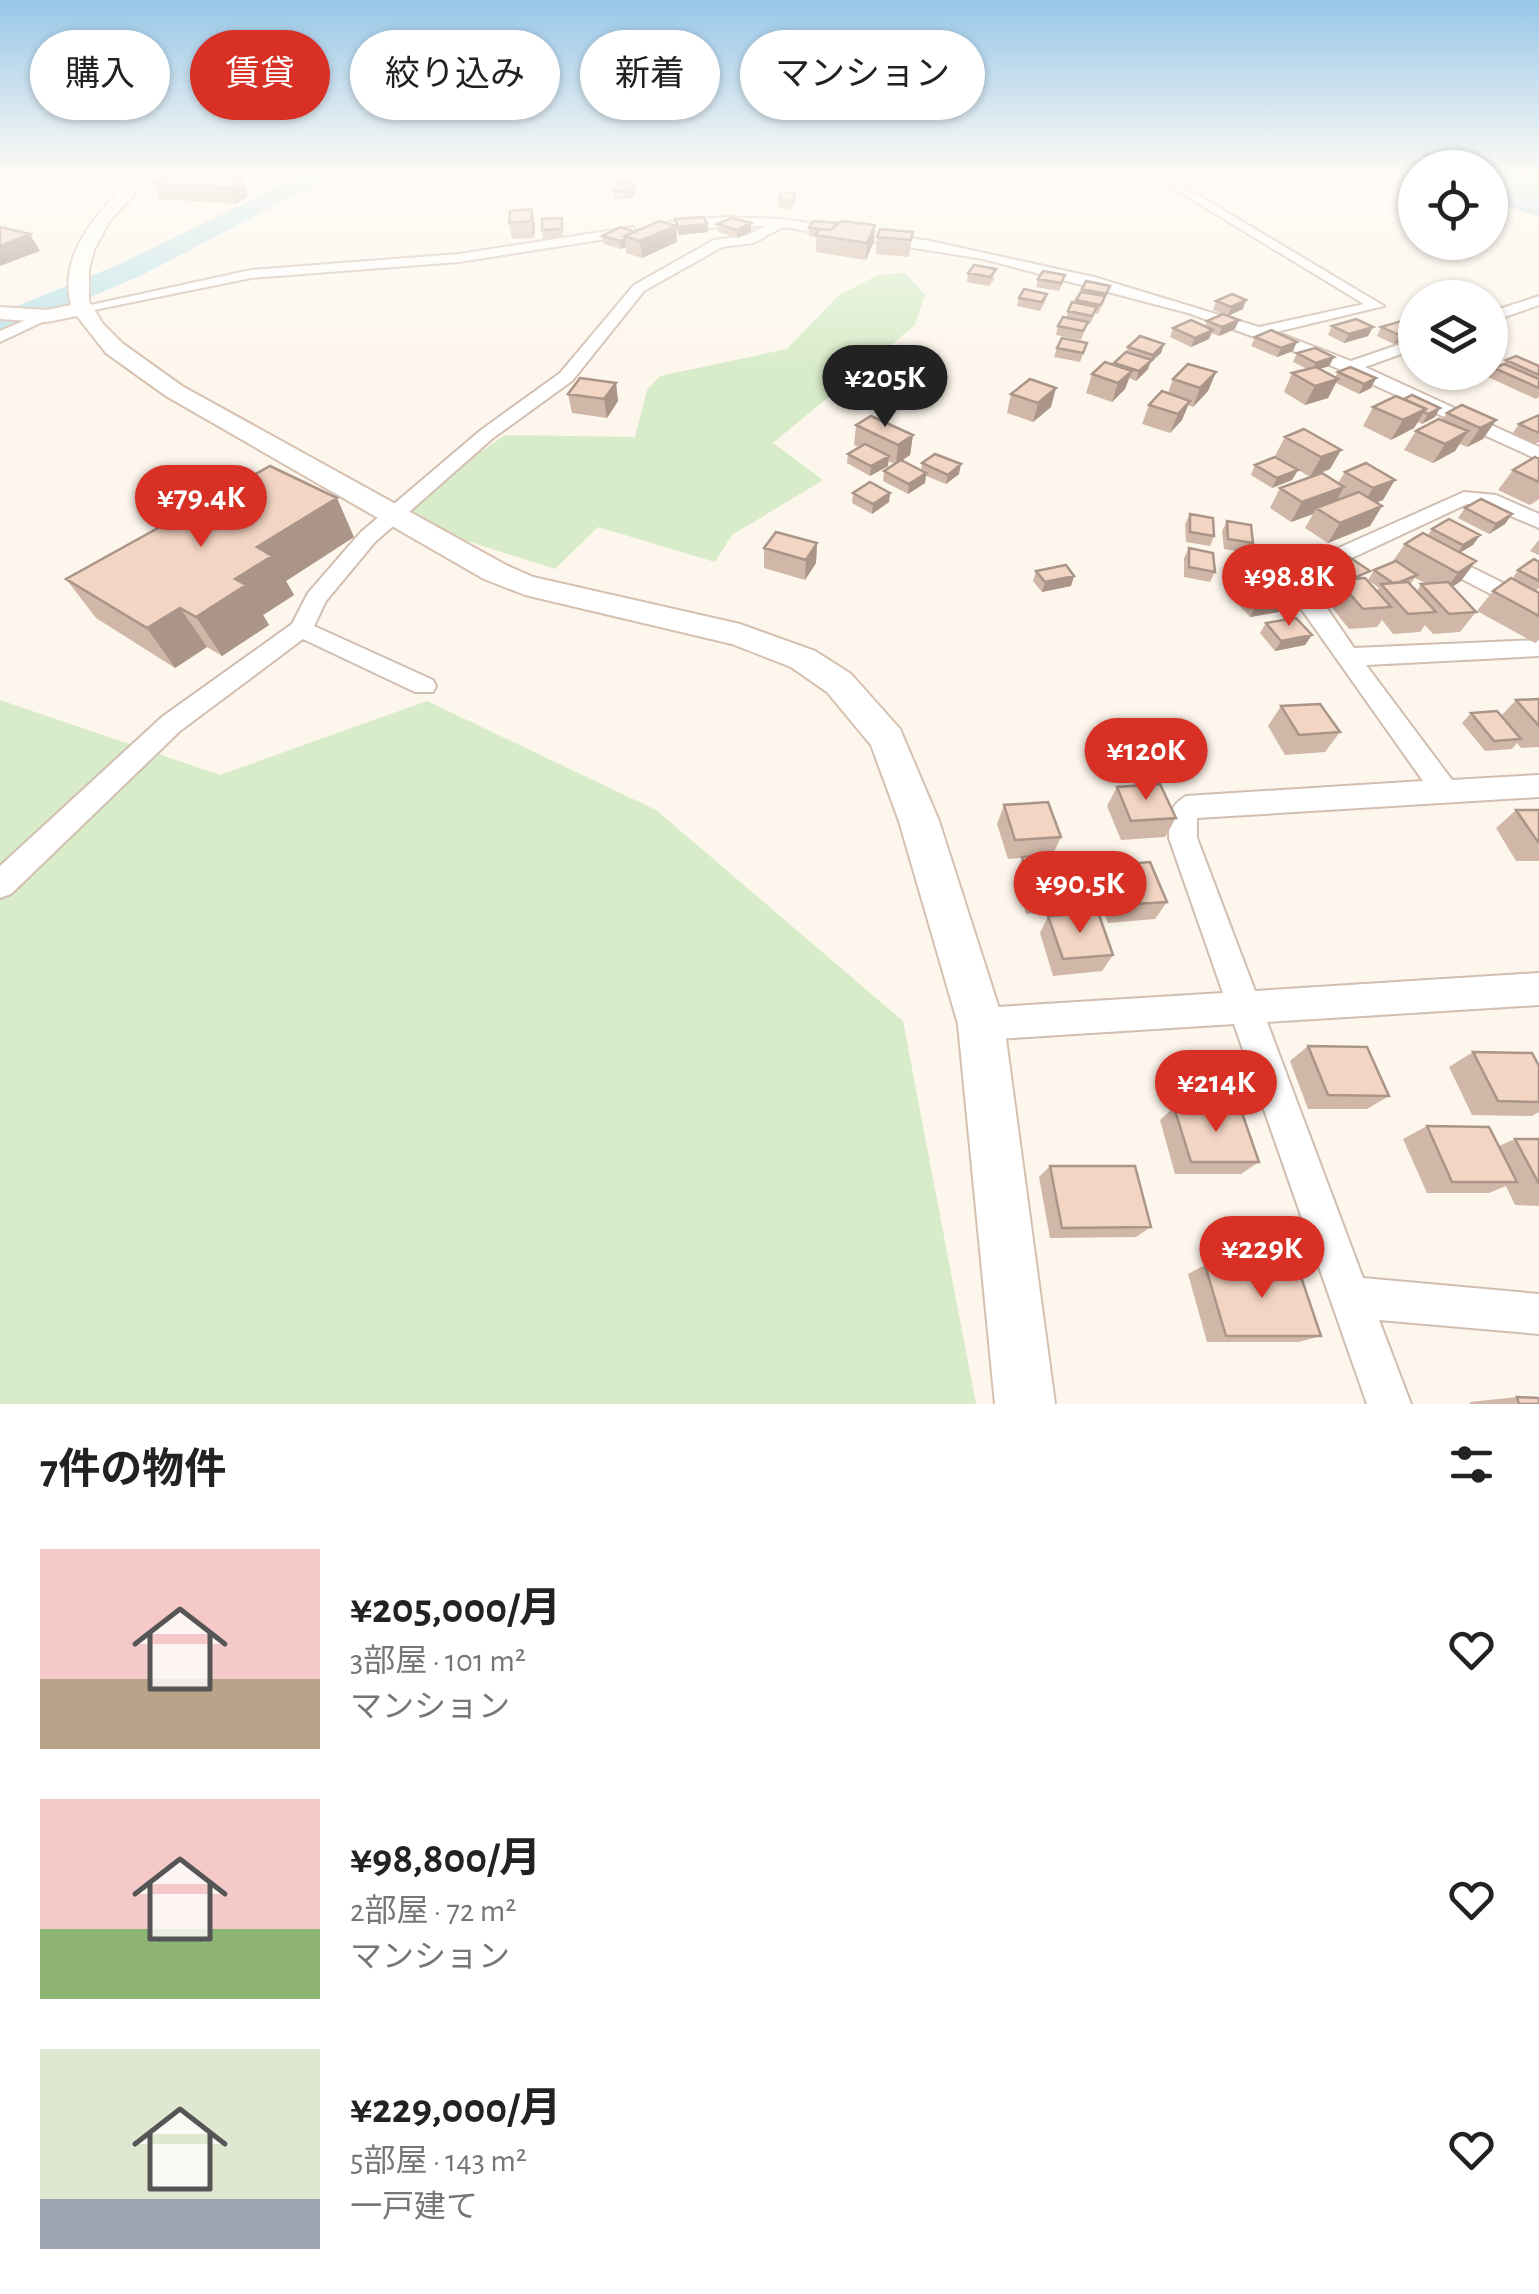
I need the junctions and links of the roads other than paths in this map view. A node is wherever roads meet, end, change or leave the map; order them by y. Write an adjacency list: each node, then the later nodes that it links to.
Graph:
1 (91, 240): 6 (street)
2 (582, 240): 6 (street)
3 (749, 240): 16 (street)
4 (898, 240): 11 (street)
5 (1265, 240): 11 (street)
6 (81, 295): 10 (street); 16 (street)
7 (1539, 300): 8 (street)
8 (1508, 311)
9 (0, 313): 10 (street)
10 (47, 316): 12 (street)
11 (1256, 332): 14 (street)
12 (0, 337)
13 (1398, 350): 14 (street)
14 (1351, 368): 15 (street)
15 (1539, 454)
16 (389, 516): 20 (street); 29 (street)
17 (1539, 522): 18 (street)
18 (1390, 532): 19 (street); 22 (street)
19 (1539, 611)
20 (301, 629): 23 (street); 26 (street)
21 (1539, 648): 22 (street)
22 (1349, 657): 25 (street)
23 (424, 686)
24 (1539, 786): 25 (street)
25 (1444, 790): 28 (street)
26 (0, 886)
27 (1539, 988): 28 (street)
28 (1240, 1006): 29 (street); 30 (street)
29 (981, 1024): 32 (street)
30 (1352, 1297): 31 (street); 33 (street)
31 (1539, 1314)
32 (1025, 1404)
33 (1389, 1404)

